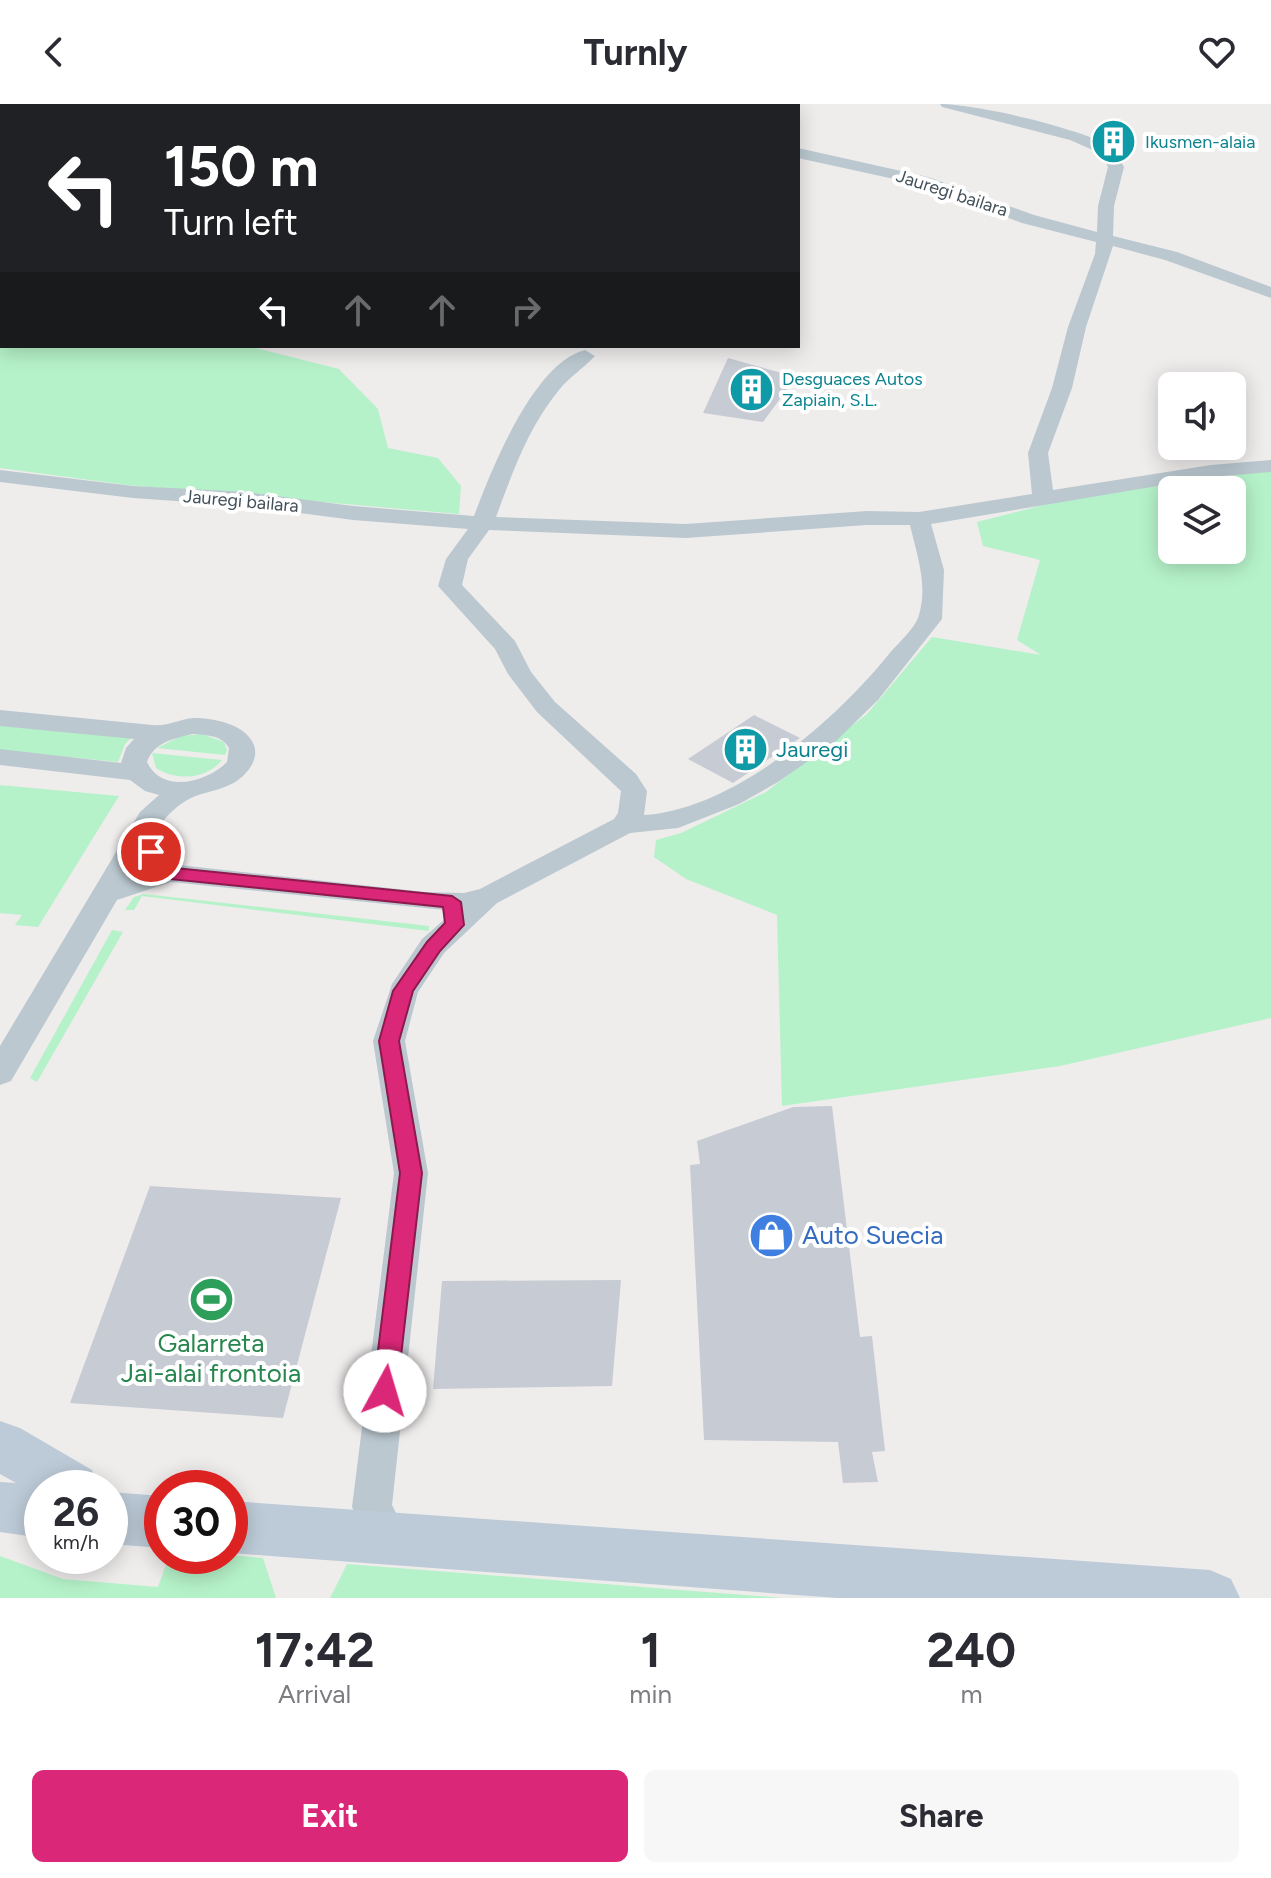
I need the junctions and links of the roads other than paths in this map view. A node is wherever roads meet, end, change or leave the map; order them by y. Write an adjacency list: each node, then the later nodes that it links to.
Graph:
1 (947, 104): 3 (street)
2 (800, 153): 3 (street, Jauregi bailara)
3 (1104, 239): 4 (street, Jauregi bailara); 8 (street)
4 (1271, 293)
5 (585, 356): 10 (street)
6 (1271, 466): 8 (street, Jauregi bailara)
7 (0, 476): 10 (street, Jauregi bailara)
8 (1043, 498): 9 (street, Jauregi bailara)
9 (919, 519): 10 (street, Jauregi bailara); 15 (street)
10 (482, 523): 15 (street)
11 (0, 718): 12 (street)
12 (160, 734): 14 (street); 14 (street)
13 (0, 757): 14 (street)
14 (147, 788): 16 (street)
15 (624, 825): 19 (street)
16 (141, 832): 17 (street); 18 (street)
17 (170, 873): 18 (street); 19 (street)
18 (104, 894): 20 (street)
19 (447, 922): 26 (street)
20 (0, 1073)
21 (0, 1445): 22 (main road)
22 (42, 1470)
23 (0, 1507): 24 (main road)
24 (24, 1510)
25 (248, 1528): 26 (main road)
26 (389, 1539): 27 (main road)
27 (1210, 1598)

